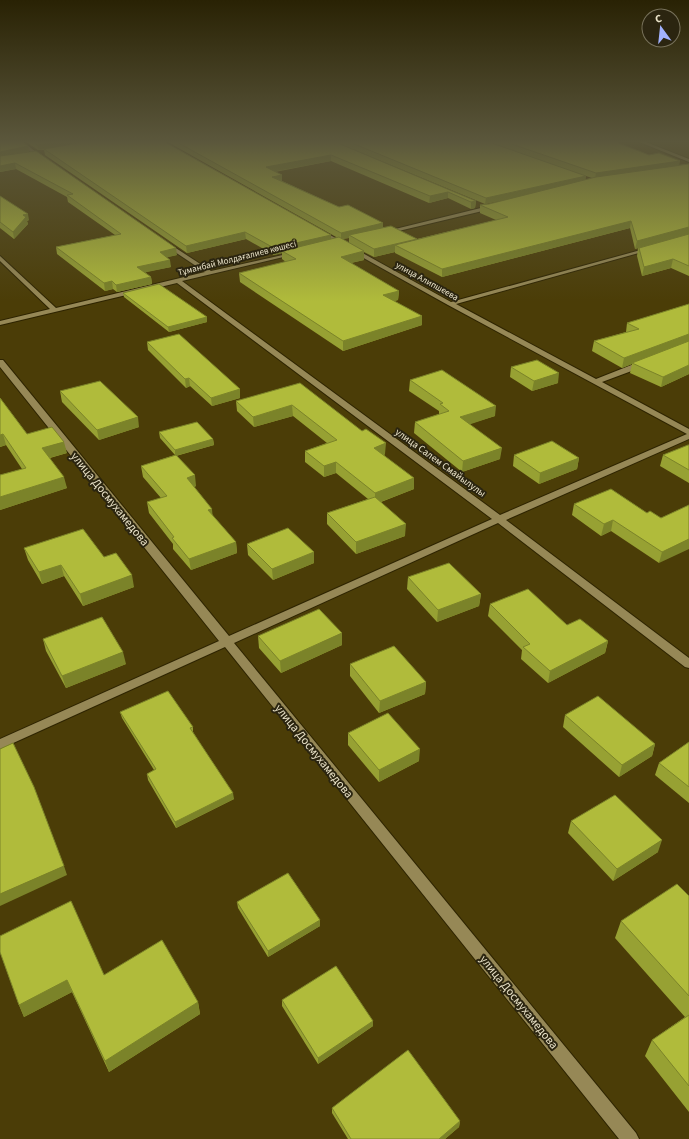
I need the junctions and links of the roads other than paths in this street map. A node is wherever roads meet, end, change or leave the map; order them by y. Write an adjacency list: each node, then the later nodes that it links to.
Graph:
1 (502, 205): 3 (street)
2 (480, 206): 3 (street)
3 (487, 209): 5 (street)
4 (312, 227): 8 (street, улица Алипшеева)
5 (378, 234)
6 (159, 238): 13 (street)
7 (348, 241): 8 (street)
8 (340, 242): 9 (street); 15 (street, улица Алипшеева)
9 (332, 244)
10 (658, 247): 15 (street)
11 (302, 252): 13 (street, Тұманбай Молдағалиев көшесі)
12 (0, 258): 16 (street)
13 (210, 273): 14 (street, Тұманбай Молдағалиев көшесі)
14 (178, 281): 16 (street, Тұманбай Молдағалиев көшесі); 23 (street, улица Салем Смайылулы)
15 (450, 304): 20 (street, улица Алипшеева)
16 (55, 310): 17 (street, Тұманбай Молдағалиев көшесі)
17 (0, 322)
18 (653, 360): 20 (street)
19 (0, 362): 24 (street, улица Досмухамедова)
20 (596, 382): 21 (street, улица Алипшеева)
21 (689, 432)
22 (689, 436): 23 (street)
23 (499, 519): 24 (street); 25 (street, улица Салем Смайылулы)
24 (226, 643): 26 (street); 27 (street, улица Досмухамедова)
25 (689, 664)
26 (0, 744)
27 (630, 1139)

